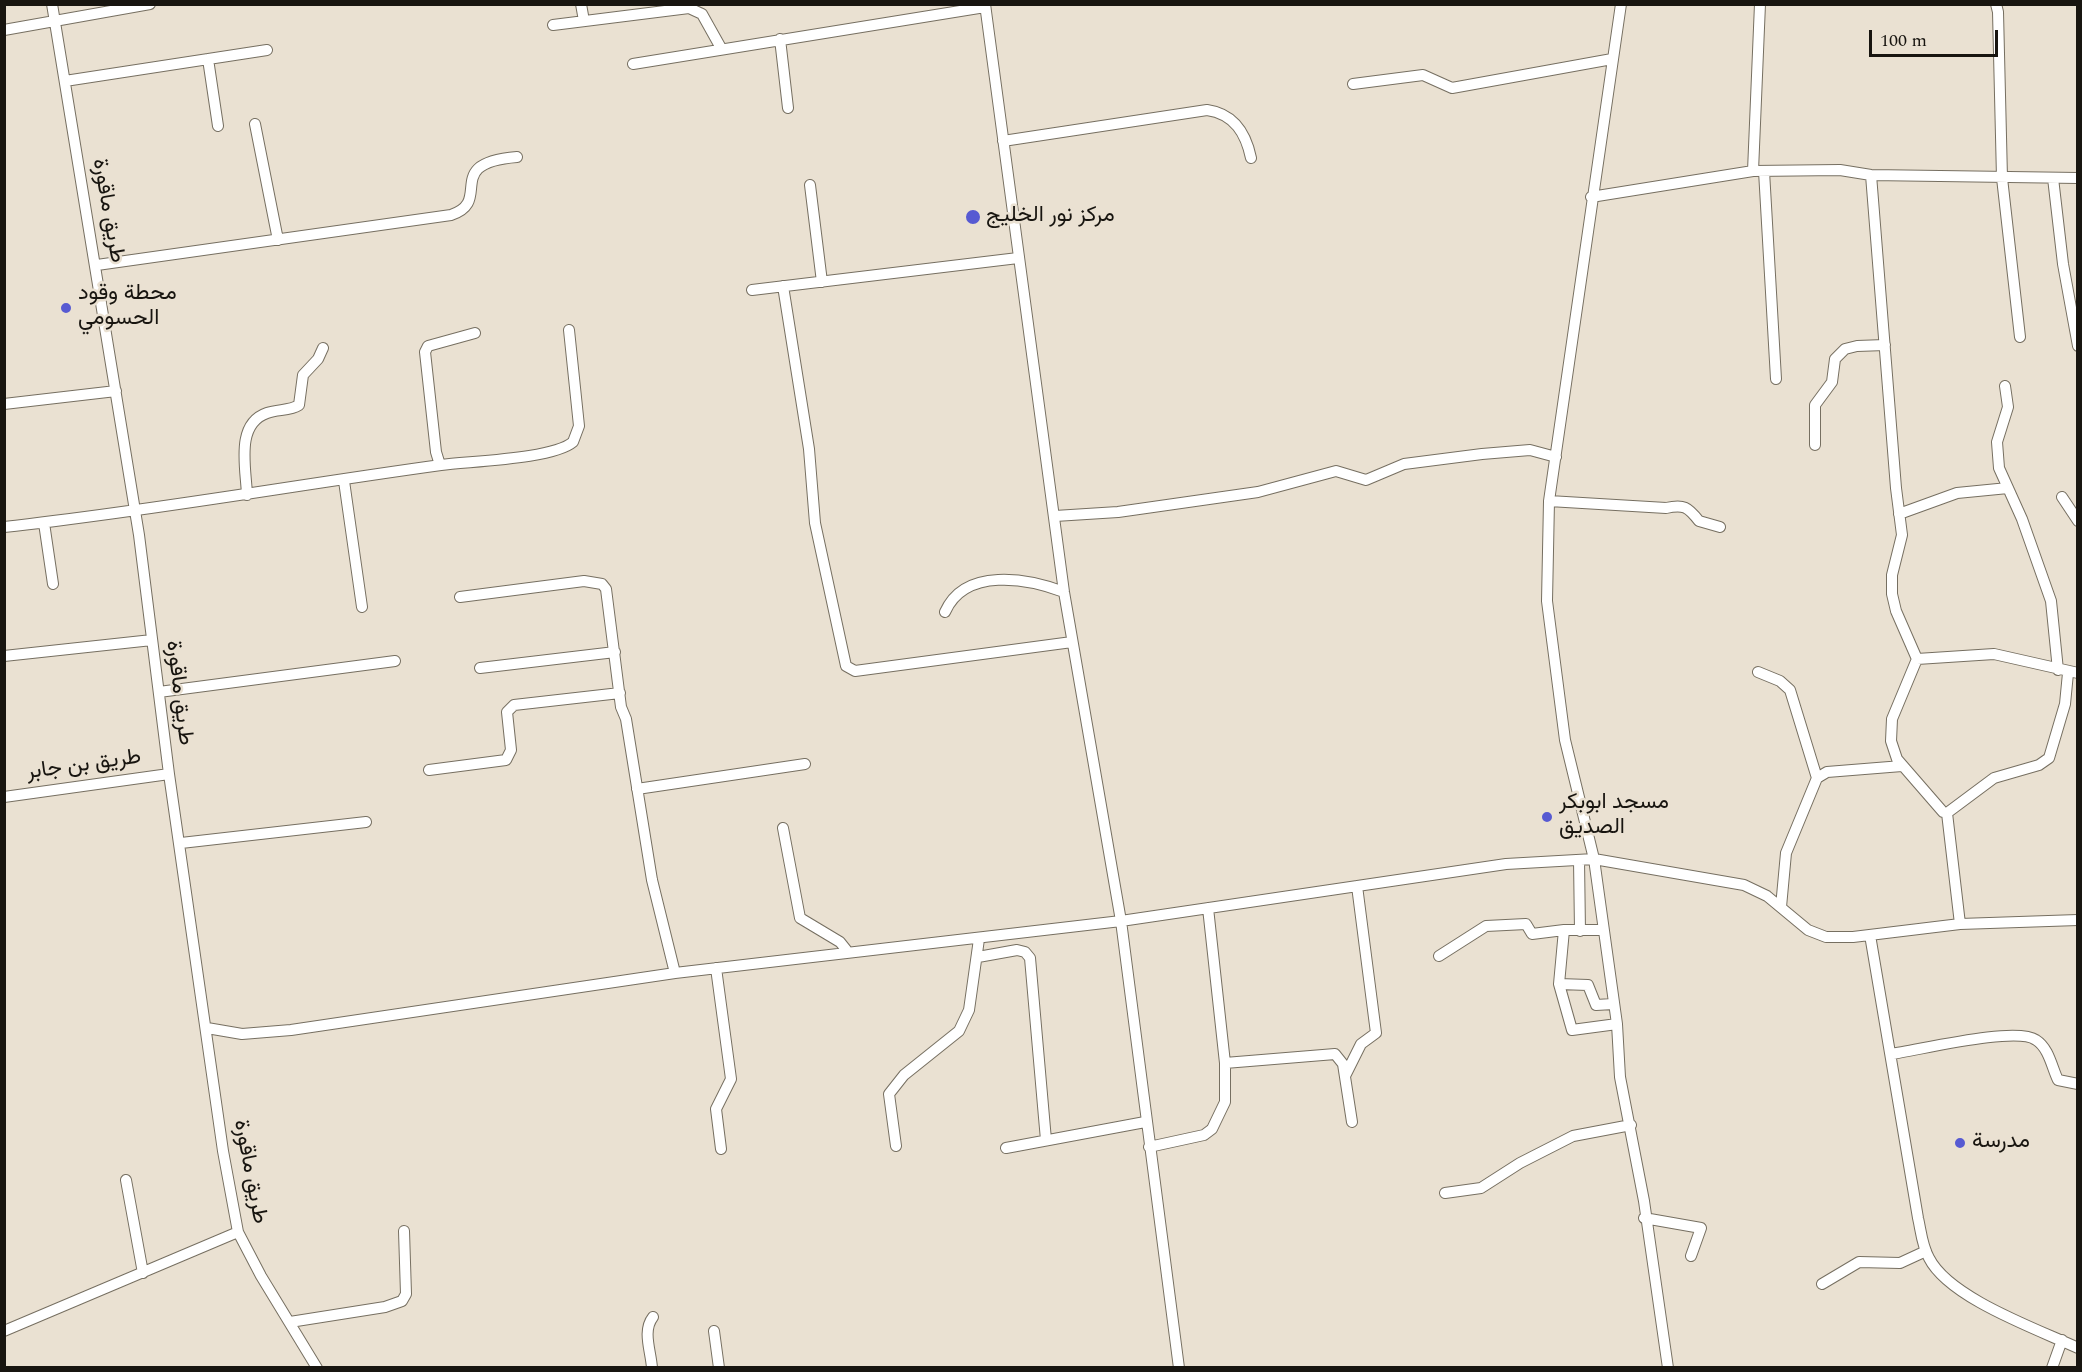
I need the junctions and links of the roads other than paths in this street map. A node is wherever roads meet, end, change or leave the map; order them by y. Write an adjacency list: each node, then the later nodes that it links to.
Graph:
1 (52, 4): 8 (street, طريق ماقورة)
2 (150, 4): 8 (street)
3 (581, 4): 9 (street)
4 (1621, 4): 16 (street)
5 (1760, 4): 26 (street)
6 (1996, 4): 28 (street)
7 (985, 6): 12 (street); 23 (street)
8 (55, 20): 11 (street); 18 (street, طريق ماقورة)
9 (584, 21): 10 (street); 13 (street)
10 (553, 25)
11 (4, 30)
12 (780, 39): 13 (street); 20 (street)
13 (721, 48): 17 (street)
14 (267, 50): 15 (street)
15 (208, 59): 18 (street); 22 (street)
16 (1612, 59): 19 (street); 32 (street)
17 (633, 64)
18 (64, 81): 35 (street, طريق ماقورة)
19 (1353, 84)
20 (788, 108)
21 (255, 124): 33 (street)
22 (218, 126)
23 (1003, 141): 25 (street); 34 (street)
24 (517, 157): 33 (street)
25 (1251, 158)
26 (1758, 171): 27 (street); 32 (street); 45 (street)
27 (1870, 175): 28 (street); 42 (street)
28 (2002, 178): 29 (street); 41 (street)
29 (2053, 178): 30 (street); 43 (street)
30 (2078, 178)
31 (810, 185): 36 (street)
32 (1591, 197): 50 (street)
33 (278, 240): 35 (street)
34 (1018, 258): 36 (street); 59 (street)
35 (97, 265): 47 (street, طريق ماقورة)
36 (822, 282): 37 (street)
37 (783, 286): 38 (street); 70 (street)
38 (752, 290)
39 (569, 330): 51 (street)
40 (475, 333): 51 (street)
41 (2020, 337)
42 (1885, 345): 49 (street); 58 (street)
43 (2078, 346)
44 (322, 348): 54 (street)
45 (1776, 379)
46 (2005, 386): 53 (street)
47 (116, 391): 48 (street); 57 (street, طريق ماقورة)
48 (4, 404)
49 (1815, 445)
50 (1556, 457): 56 (street); 59 (street)
51 (440, 465): 52 (street)
52 (344, 481): 54 (street); 67 (street)
53 (2008, 488): 58 (street); 77 (street)
54 (247, 495): 57 (street)
55 (2062, 497): 60 (street)
56 (1549, 501): 63 (street); 91 (street)
57 (135, 511): 61 (street); 69 (street, طريق ماقورة)
58 (1899, 514): 73 (street)
59 (1055, 516): 65 (street)
60 (2078, 521)
61 (44, 523): 62 (street); 64 (street)
62 (4, 527)
63 (1720, 527)
64 (53, 584)
65 (1064, 592): 68 (street); 70 (street)
66 (460, 597): 71 (street)
67 (362, 607)
68 (945, 612)
69 (152, 640): 72 (street); 78 (street, طريق ماقورة)
70 (1072, 642): 97 (street)
71 (615, 652): 75 (street); 79 (street)
72 (4, 656)
73 (1917, 659): 77 (street); 81 (street)
74 (395, 661): 78 (street)
75 (480, 668)
76 (1758, 672): 84 (street)
77 (2068, 672): 87 (street)
78 (159, 692): 83 (street, طريق ماقورة)
79 (620, 693): 82 (street); 85 (street)
80 (805, 764): 85 (street)
81 (1902, 766): 84 (street); 87 (street)
82 (429, 770)
83 (169, 774): 86 (street, طريق بن جابر); 90 (street, طريق ماقورة)
84 (1817, 778): 94 (street)
85 (638, 789): 108 (street)
86 (4, 797)
87 (1947, 813): 98 (street)
88 (366, 822): 90 (street)
89 (783, 828): 104 (street)
90 (181, 843): 112 (street, طريق ماقورة)
91 (1594, 859): 92 (street); 94 (street); 100 (street)
92 (1579, 860): 93 (street); 101 (street)
93 (1357, 886): 95 (street); 115 (street)
94 (1781, 907): 102 (street)
95 (1208, 908): 97 (street); 114 (street)
96 (2078, 920): 98 (street)
97 (1121, 921): 103 (street); 117 (street)
98 (1960, 924): 102 (street)
99 (1564, 930): 101 (street); 105 (street); 109 (street)
100 (1603, 930): 101 (street); 110 (street)
101 (1580, 931)
102 (1870, 935): 113 (street)
103 (980, 939): 104 (street); 106 (street)
104 (848, 952): 107 (street)
105 (1439, 956)
106 (978, 957): 120 (street); 121 (street)
107 (716, 968): 108 (street); 124 (street)
108 (675, 973): 112 (street)
109 (1559, 984): 110 (street); 111 (street)
110 (1613, 1004): 111 (street)
111 (1617, 1024): 119 (street)
112 (207, 1028): 129 (street, طريق ماقورة)
113 (1891, 1054): 116 (street); 130 (street)
114 (1225, 1063): 115 (street); 122 (street)
115 (1345, 1076): 118 (street)
116 (2078, 1084)
117 (1145, 1122): 120 (street); 122 (street)
118 (1352, 1122)
119 (1630, 1125): 126 (street); 127 (street)
120 (1046, 1140): 123 (street)
121 (896, 1146)
122 (1149, 1147): 143 (street)
123 (1006, 1148)
124 (721, 1149)
125 (126, 1180): 132 (street)
126 (1445, 1193)
127 (1644, 1218): 131 (street); 144 (street)
128 (404, 1231): 135 (street)
129 (238, 1232): 132 (street); 135 (street, طريق ماقورة)
130 (1926, 1251): 133 (street); 138 (street)
131 (1691, 1256)
132 (143, 1273): 136 (street)
133 (1822, 1284)
134 (653, 1317): 141 (street)
135 (290, 1322): 140 (street, طريق ماقورة)
136 (4, 1331)
137 (714, 1331): 142 (street)
138 (2062, 1340): 139 (street); 145 (street)
139 (2078, 1348)
140 (317, 1368)
141 (652, 1368)
142 (719, 1368)
143 (1179, 1368)
144 (1668, 1368)
145 (2052, 1368)

